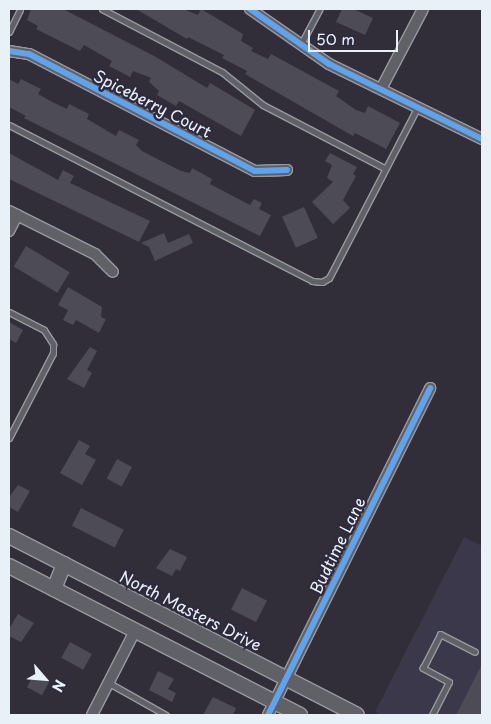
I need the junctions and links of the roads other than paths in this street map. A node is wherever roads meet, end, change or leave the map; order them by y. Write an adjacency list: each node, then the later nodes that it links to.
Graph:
1 (20, 9): 6 (lane)
2 (102, 9): 13 (lane)
3 (250, 9): 7 (street)
4 (320, 9): 7 (lane)
5 (423, 9): 9 (street)
6 (9, 32)
7 (301, 44): 9 (street)
8 (9, 51): 14 (street, Spiceberry Court)
9 (380, 89): 10 (street)
10 (417, 108): 12 (street); 13 (lane)
11 (9, 125): 13 (lane)
12 (482, 139)
13 (384, 168)
14 (287, 170)
15 (13, 213): 16 (street); 17 (street)
16 (9, 231)
17 (113, 272)
18 (9, 312): 20 (lane)
19 (430, 388): 27 (street, Budtime Lane)
20 (9, 438)
21 (9, 536): 22 (main road, North Masters Drive)
22 (64, 564): 24 (main road); 27 (main road, North Masters Drive)
23 (9, 566): 24 (main road)
24 (54, 589): 25 (main road)
25 (135, 631): 28 (street); 29 (main road)
26 (476, 652): 35 (lane)
27 (286, 679): 29 (street, Budtime Lane); 34 (main road, North Masters Drive)
28 (108, 683): 30 (street); 31 (lane)
29 (275, 702): 32 (street, Budtime Lane); 33 (main road)
30 (92, 715)
31 (166, 715)
32 (268, 715)
33 (300, 715)
34 (357, 715)
35 (432, 715)

